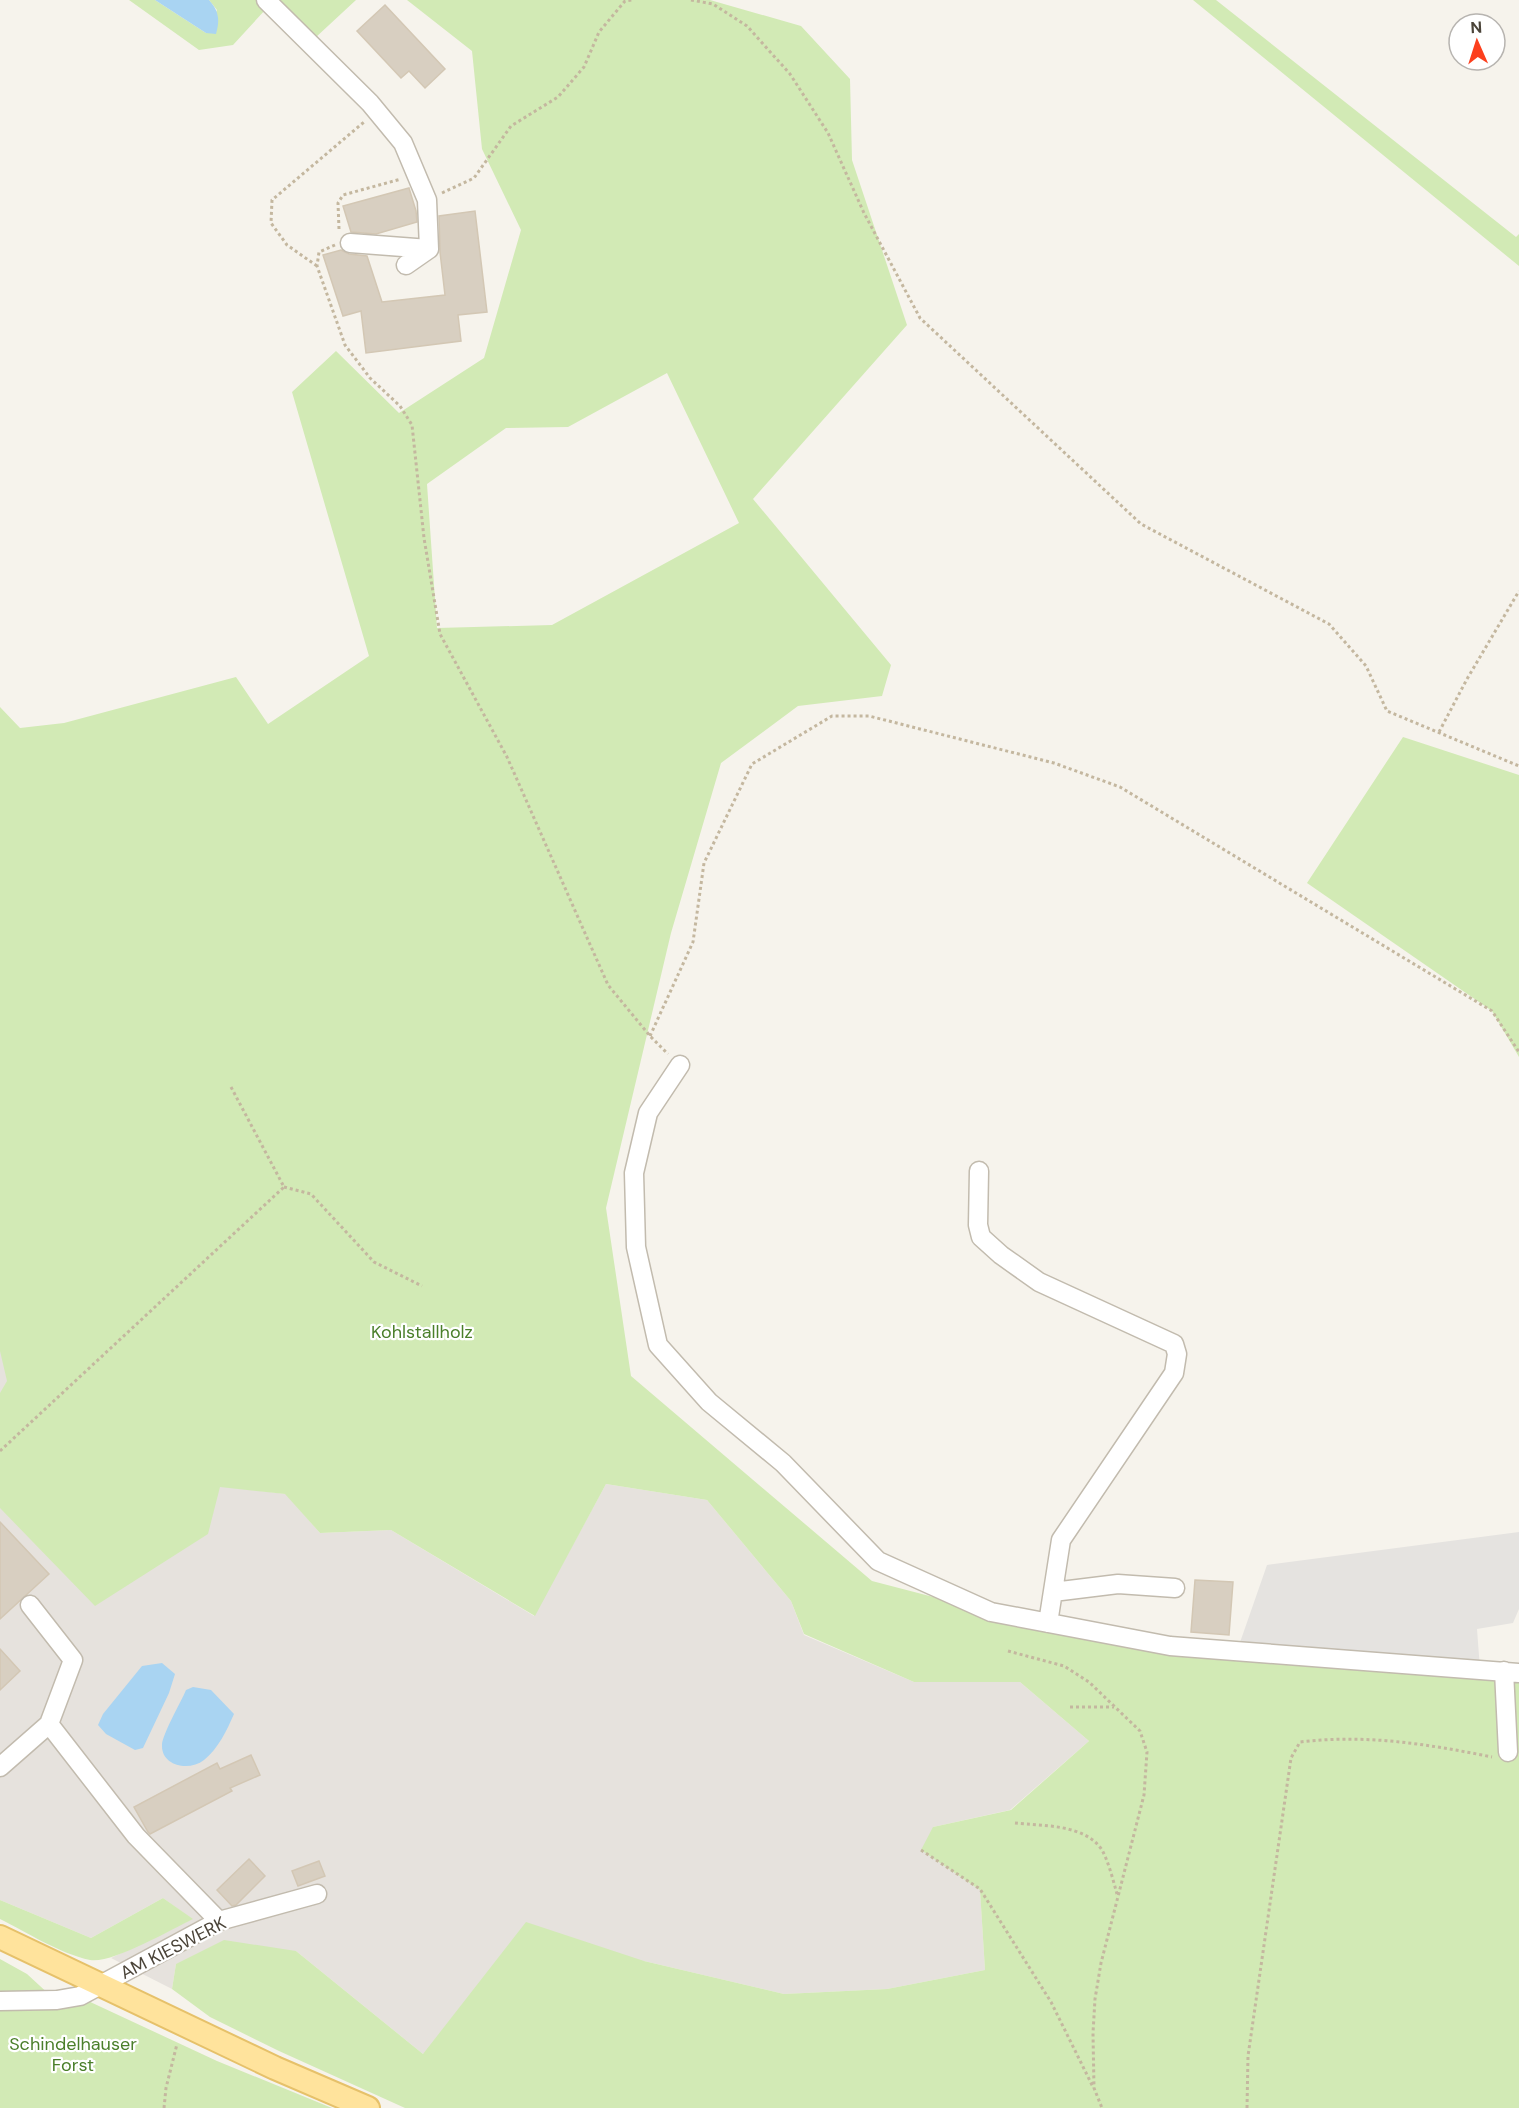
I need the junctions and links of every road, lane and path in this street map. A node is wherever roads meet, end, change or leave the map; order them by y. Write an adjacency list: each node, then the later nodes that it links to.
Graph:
1 (266, 0): 4 (street)
2 (632, 0): 6 (path)
3 (691, 0): 12 (path)
4 (377, 111): 5 (street); 10 (path)
5 (417, 174): 6 (street); 7 (path)
6 (427, 200): 8 (street)
7 (350, 243): 8 (street); 10 (path)
8 (429, 249): 9 (street)
9 (406, 264)
10 (317, 266): 14 (path)
11 (1519, 591): 12 (path)
12 (1439, 732): 13 (path)
13 (1519, 766)
14 (650, 1036): 15 (path); 16 (path)
15 (1519, 1052)
16 (680, 1065): 25 (street)
17 (231, 1087): 19 (path)
18 (979, 1171): 23 (street)
19 (284, 1187): 20 (path); 21 (path)
20 (422, 1286)
21 (0, 1451)
22 (1174, 1588): 23 (street)
23 (1053, 1592): 25 (street)
24 (30, 1605): 30 (street)
25 (1048, 1623): 27 (street)
26 (1008, 1651): 29 (path)
27 (1511, 1672): 31 (street)
28 (1070, 1707): 29 (path)
29 (1114, 1707): 36 (path)
30 (49, 1724): 32 (street); 37 (street)
31 (1508, 1752): 46 (path)
32 (0, 1767)
33 (1016, 1823): 36 (path)
34 (921, 1850): 42 (path)
35 (317, 1894): 37 (street, AM KIESWERK)
36 (1118, 1896): 42 (path)
37 (219, 1921): 39 (street, AM KIESWERK)
38 (0, 1937): 39 (main road)
39 (99, 1986): 40 (street, AM KIESWERK); 41 (main road)
40 (0, 2001)
41 (181, 2024): 43 (path); 44 (main road)
42 (1094, 2088): 45 (path)
43 (164, 2108)
44 (368, 2108)
45 (1102, 2108)
46 (1247, 2108)

